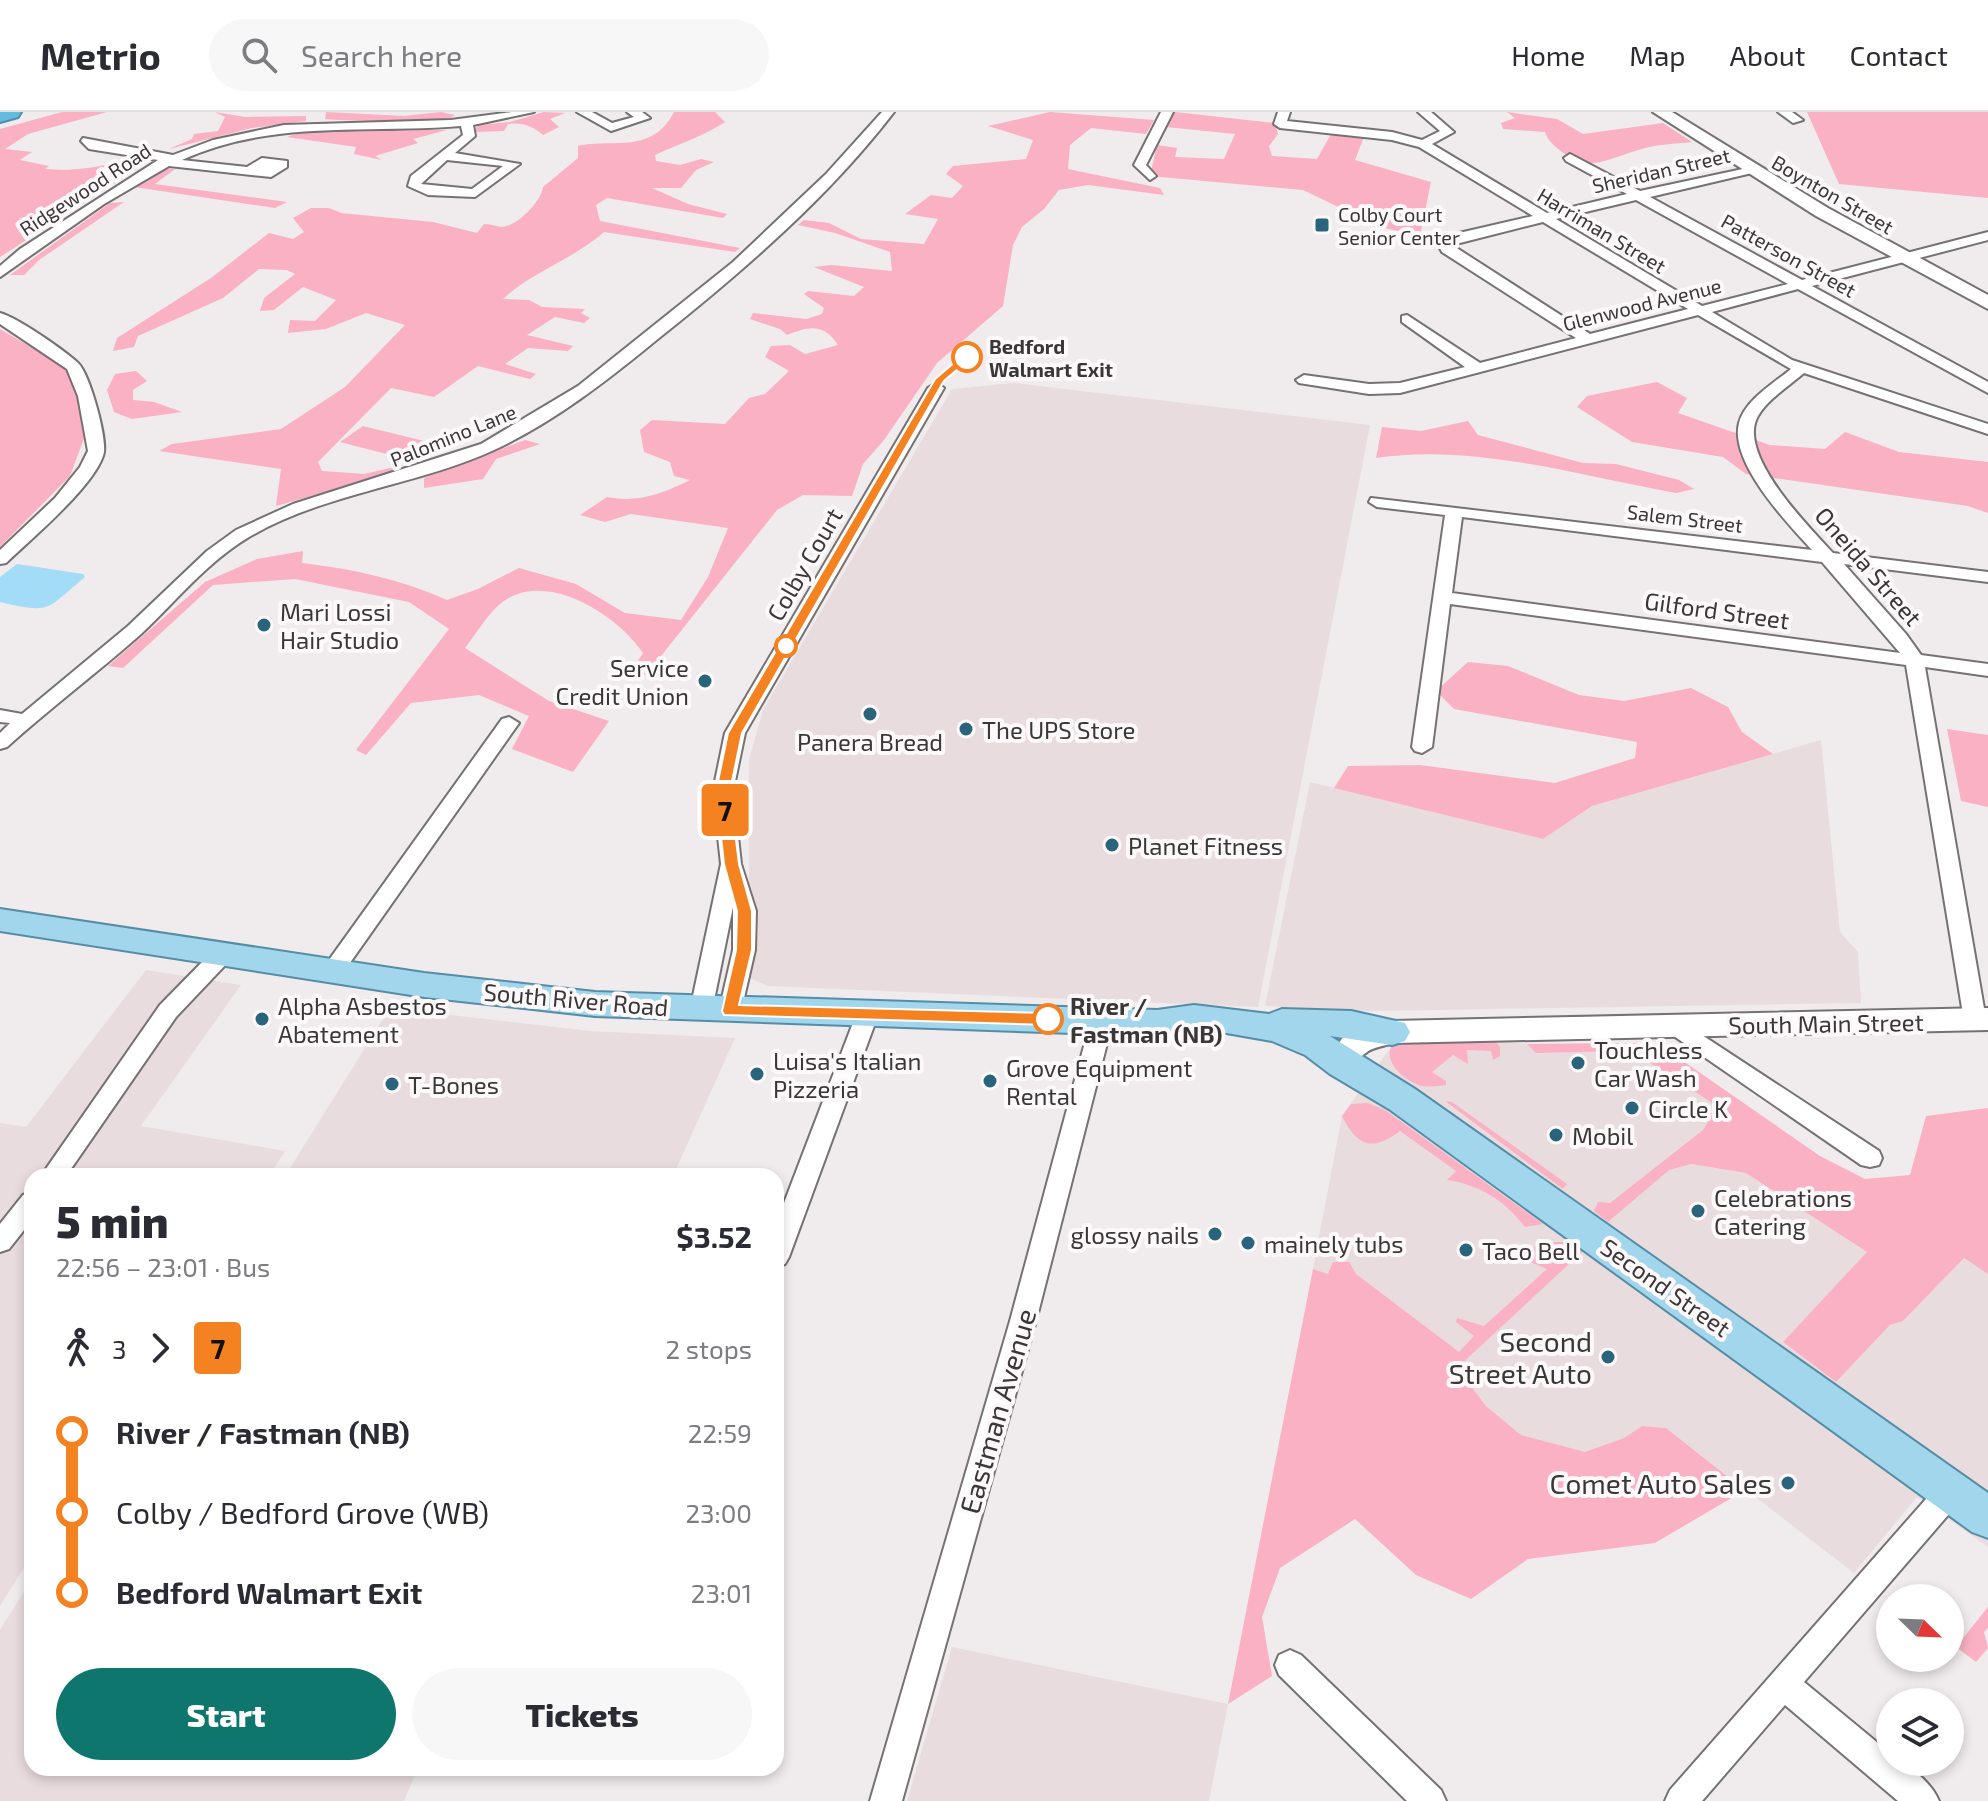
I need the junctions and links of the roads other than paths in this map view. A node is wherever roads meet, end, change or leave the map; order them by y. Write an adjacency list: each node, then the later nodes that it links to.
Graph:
1 (10, 112): 11 (highway)
2 (528, 112): 15 (street, Ridgewood Road)
3 (583, 112): 14 (street)
4 (623, 112): 14 (street)
5 (633, 112): 14 (street)
6 (888, 112): 51 (street, Palomino Lane)
7 (1167, 112): 24 (street)
8 (1424, 112): 18 (street)
9 (1661, 112): 22 (street, Boynton Street)
10 (1784, 112): 16 (street)
11 (0, 115)
12 (320, 118): 15 (street, Ridgewood Road); 21 (street, Ridgewood Road)
13 (1282, 118): 18 (street, Harriman Street)
14 (597, 119)
15 (467, 120): 19 (street)
16 (1797, 120)
17 (87, 141): 21 (street)
18 (1423, 144): 26 (street, Harriman Street)
19 (445, 156): 19 (street)
20 (1570, 158): 25 (street, Patterson Street)
21 (166, 160): 23 (street); 29 (street, Ridgewood Road)
22 (1748, 170): 25 (street, Sheridan Street); 28 (street, Boynton Street)
23 (249, 171)
24 (1150, 176)
25 (1640, 195): 26 (street, Sheridan Street); 30 (street, Patterson Street)
26 (1541, 217): 32 (street, Harriman Street); 35 (street, Sheridan Street)
27 (1988, 236): 28 (street, Glenwood Avenue)
28 (1899, 258): 30 (street, Glenwood Avenue); 31 (street, Boynton Street)
29 (0, 273)
30 (1801, 285): 32 (street, Glenwood Avenue); 40 (street, Patterson Street)
31 (1988, 303)
32 (1699, 310): 35 (street, Glenwood Avenue); 37 (street, Harriman Street)
33 (0, 317): 45 (street)
34 (1407, 319): 36 (street)
35 (1587, 339): 36 (street, Glenwood Avenue)
36 (1477, 368): 38 (street, Glenwood Avenue)
37 (1801, 368): 41 (street, Harriman Street); 44 (street, Oneida Street)
38 (1304, 380)
39 (936, 388): 58 (street, Colby Court)
40 (1988, 388)
41 (1988, 429)
42 (1377, 502): 43 (street, Salem Street)
43 (1454, 511): 44 (street, Salem Street); 47 (street)
44 (1827, 557): 46 (street, Salem Street); 48 (street, Oneida Street)
45 (0, 559)
46 (1988, 577)
47 (1440, 597): 48 (street, Gilford Street); 54 (street)
48 (1915, 661): 49 (street, Gilford Street); 61 (street, Oneida Street)
49 (1988, 670)
50 (0, 716): 51 (street)
51 (25, 720): 53 (street, Palomino Lane)
52 (509, 723): 57 (street)
53 (0, 743)
54 (1422, 747)
55 (0, 920): 56 (main road, South River Road)
56 (209, 953): 57 (main road, South River Road); 68 (street)
57 (332, 972): 58 (main road, South River Road)
58 (716, 1010): 59 (main road, South River Road)
59 (867, 1015): 60 (main road, South River Road); 70 (street)
60 (1102, 1020): 62 (main road, South River Road); 76 (street, Eastman Avenue)
61 (1982, 1020): 64 (street, South Main Street)
62 (1157, 1023): 63 (main road, South River Road); 66 (main road, South River Road)
63 (1259, 1026): 65 (main road); 66 (main road, South River Road)
64 (1676, 1026): 65 (street, South Main Street); 67 (street)
65 (1392, 1032): 66 (street, South Main Street)
66 (1340, 1063): 72 (main road, Second Street)
67 (1870, 1158)
68 (59, 1168)
69 (24, 1212): 71 (street)
70 (784, 1236)
71 (0, 1242)
72 (1951, 1491): 73 (main road, Second Street); 75 (street)
73 (1988, 1518)
74 (1290, 1665): 77 (street)
75 (1783, 1684): 78 (street); 79 (street)
76 (886, 1801)
77 (1430, 1801)
78 (1681, 1801)
79 (1923, 1801)

